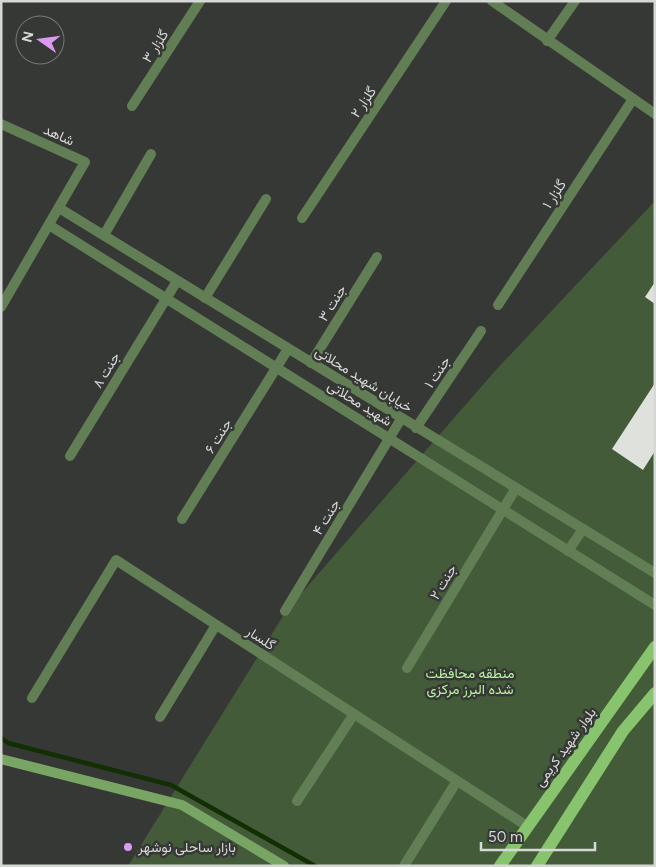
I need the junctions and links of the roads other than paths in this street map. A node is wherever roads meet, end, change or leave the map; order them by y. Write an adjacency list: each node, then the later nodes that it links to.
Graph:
1 (200, 1): 7 (street, گلزار ۳)
2 (446, 1): 13 (street, گلزار ۲)
3 (492, 1): 5 (street)
4 (575, 1): 5 (street)
5 (548, 41): 6 (street)
6 (633, 98): 8 (street); 20 (street, گلزار ۱)
7 (132, 106)
8 (655, 114)
9 (1, 124): 12 (street, شاهد)
10 (151, 154): 15 (street)
11 (266, 199): 19 (street)
12 (59, 208): 14 (street); 15 (street, خیابان شهید محلاتی)
13 (302, 218)
14 (49, 225): 18 (street, شهید محلاتی); 21 (street)
15 (104, 235): 17 (street, خیابان شهید محلاتی)
16 (377, 257): 24 (street, جنت ۳)
17 (177, 281): 18 (street, جنت ۸); 19 (street, خیابان شهید محلاتی)
18 (166, 298): 25 (street, شهید محلاتی); 29 (street, جنت ۸)
19 (205, 298): 23 (street, خیابان شهید محلاتی)
20 (498, 305)
21 (1, 307)
22 (481, 331): 27 (street, جنت ۱)
23 (288, 349): 24 (street, خیابان شهید محلاتی); 25 (street, جنت ۶)
24 (311, 363): 26 (street, خیابان شهید محلاتی)
25 (277, 368): 28 (street, شهید محلاتی); 32 (street, جنت ۶)
26 (401, 419): 27 (street, خیابان شهید محلاتی); 28 (street, جنت ۴)
27 (416, 428): 30 (street, خیابان شهید محلاتی)
28 (390, 439): 31 (street, شهید محلاتی); 37 (street, جنت ۴)
29 (70, 456)
30 (516, 488): 31 (street, جنت ۲); 33 (street, خیابان شهید محلاتی)
31 (503, 510): 34 (street, شهید محلاتی); 40 (street, جنت ۲)
32 (182, 519)
33 (583, 529): 34 (street); 35 (street, خیابان شهید محلاتی)
34 (568, 551): 36 (street, شهید محلاتی)
35 (655, 573)
36 (655, 605)
37 (285, 611)
38 (216, 625): 42 (street, گلسار); 43 (street, گلسار); 44 (street)
39 (655, 647): 48 (main road, بلوار شهید کریمی)
40 (407, 668)
41 (655, 693): 52 (main road)
42 (32, 698)
43 (354, 714): 46 (street, گلسار); 47 (street)
44 (160, 716)
45 (1, 759): 49 (street)
46 (457, 780): 48 (street, گلسار); 50 (street)
47 (297, 801)
48 (527, 826): 51 (main road, بلوار شهید کریمی)
49 (284, 866)
50 (404, 866)
51 (500, 866)
52 (537, 866)

